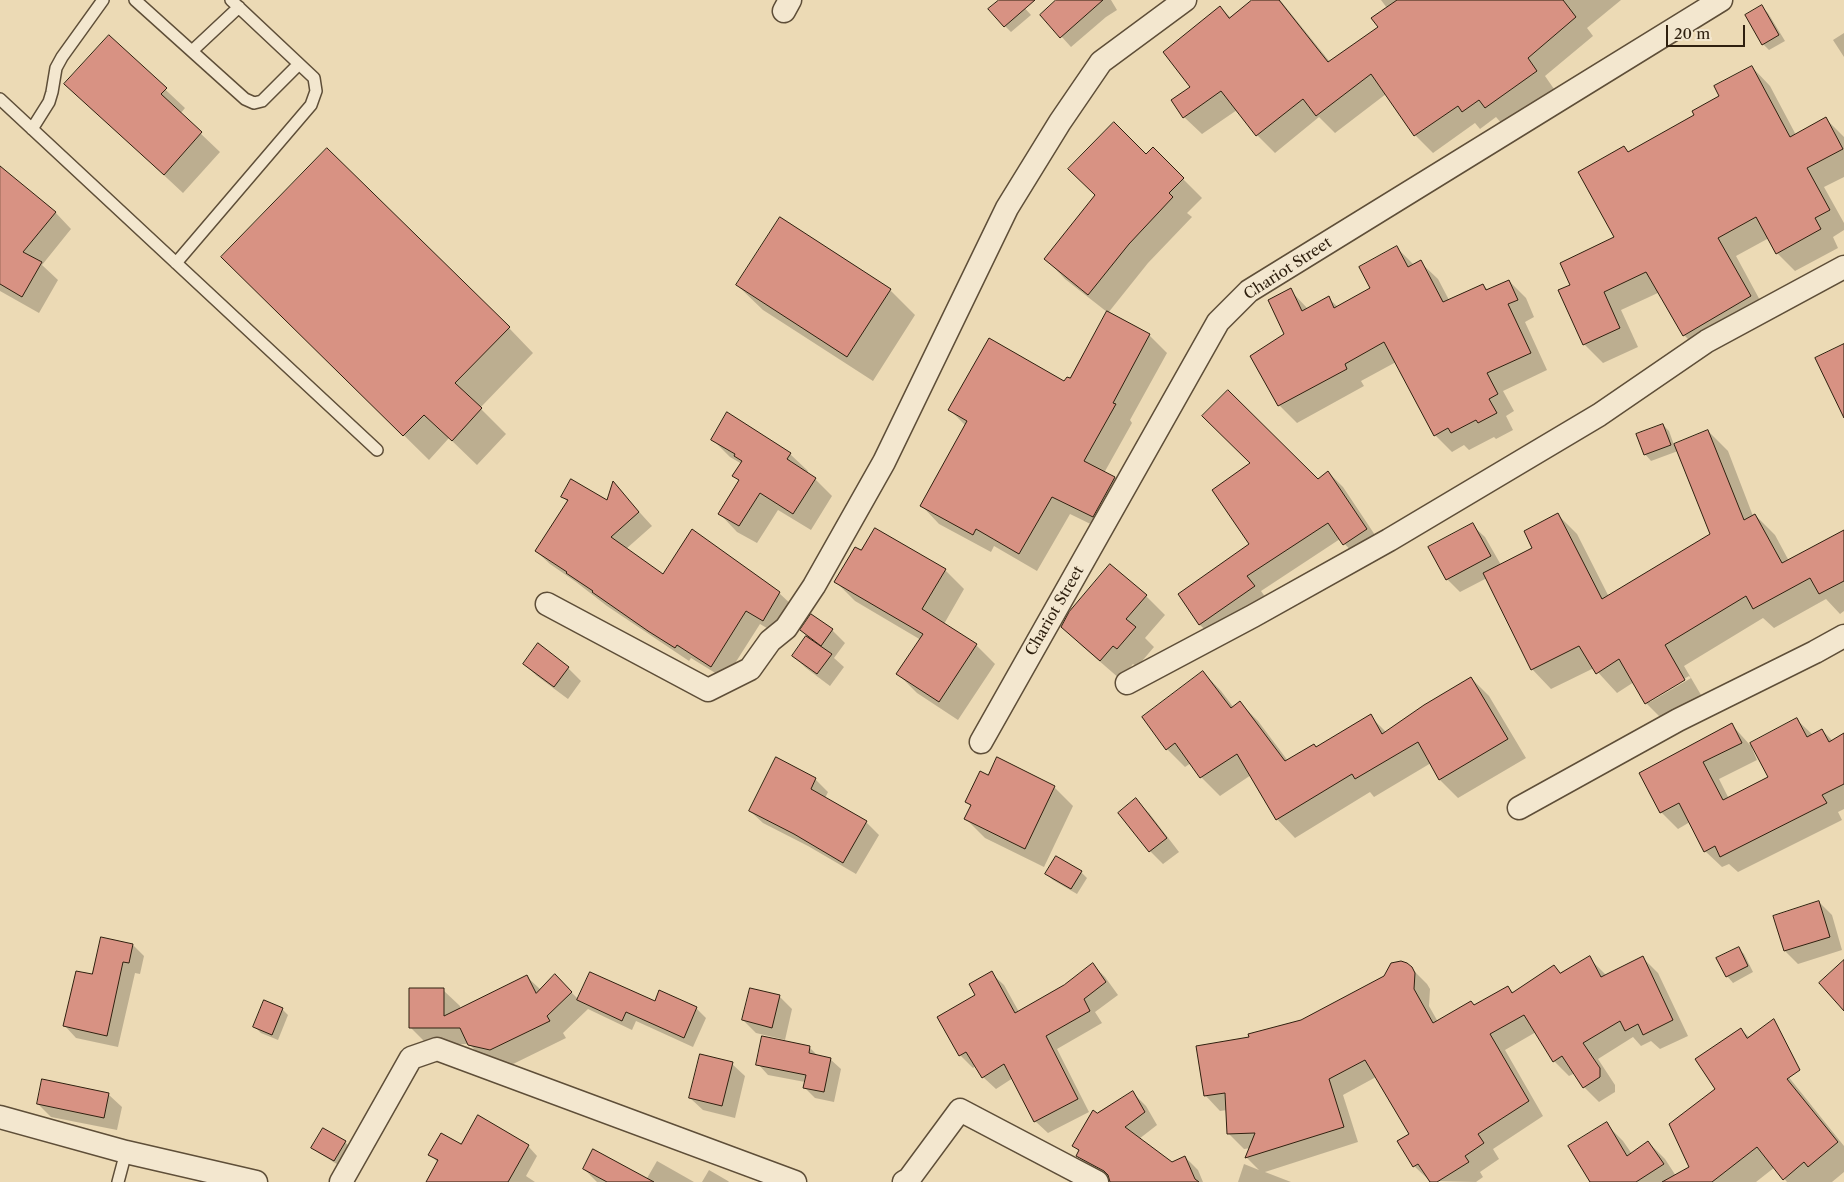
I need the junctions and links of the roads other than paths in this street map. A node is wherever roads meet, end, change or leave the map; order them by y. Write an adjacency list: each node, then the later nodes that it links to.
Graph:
1 (103, 0): 9 (lane)
2 (135, 0): 6 (lane)
3 (1185, 0): 13 (street)
4 (1721, 0): 16 (street, Chariot Street)
5 (235, 4): 6 (lane); 7 (lane)
6 (192, 52): 7 (lane)
7 (298, 64): 10 (lane)
8 (0, 99): 9 (lane)
9 (32, 129): 10 (lane)
10 (176, 263): 12 (lane)
11 (1844, 267): 15 (street)
12 (377, 450)
13 (547, 604)
14 (1844, 636): 17 (street)
15 (1126, 683)
16 (981, 742)
17 (1519, 808)
18 (0, 1117): 19 (street)
19 (126, 1152): 20 (lane); 21 (street)
20 (118, 1182)
21 (256, 1182)
22 (342, 1182): 23 (street)
23 (795, 1182)
24 (904, 1182): 25 (street)
25 (1097, 1182)

